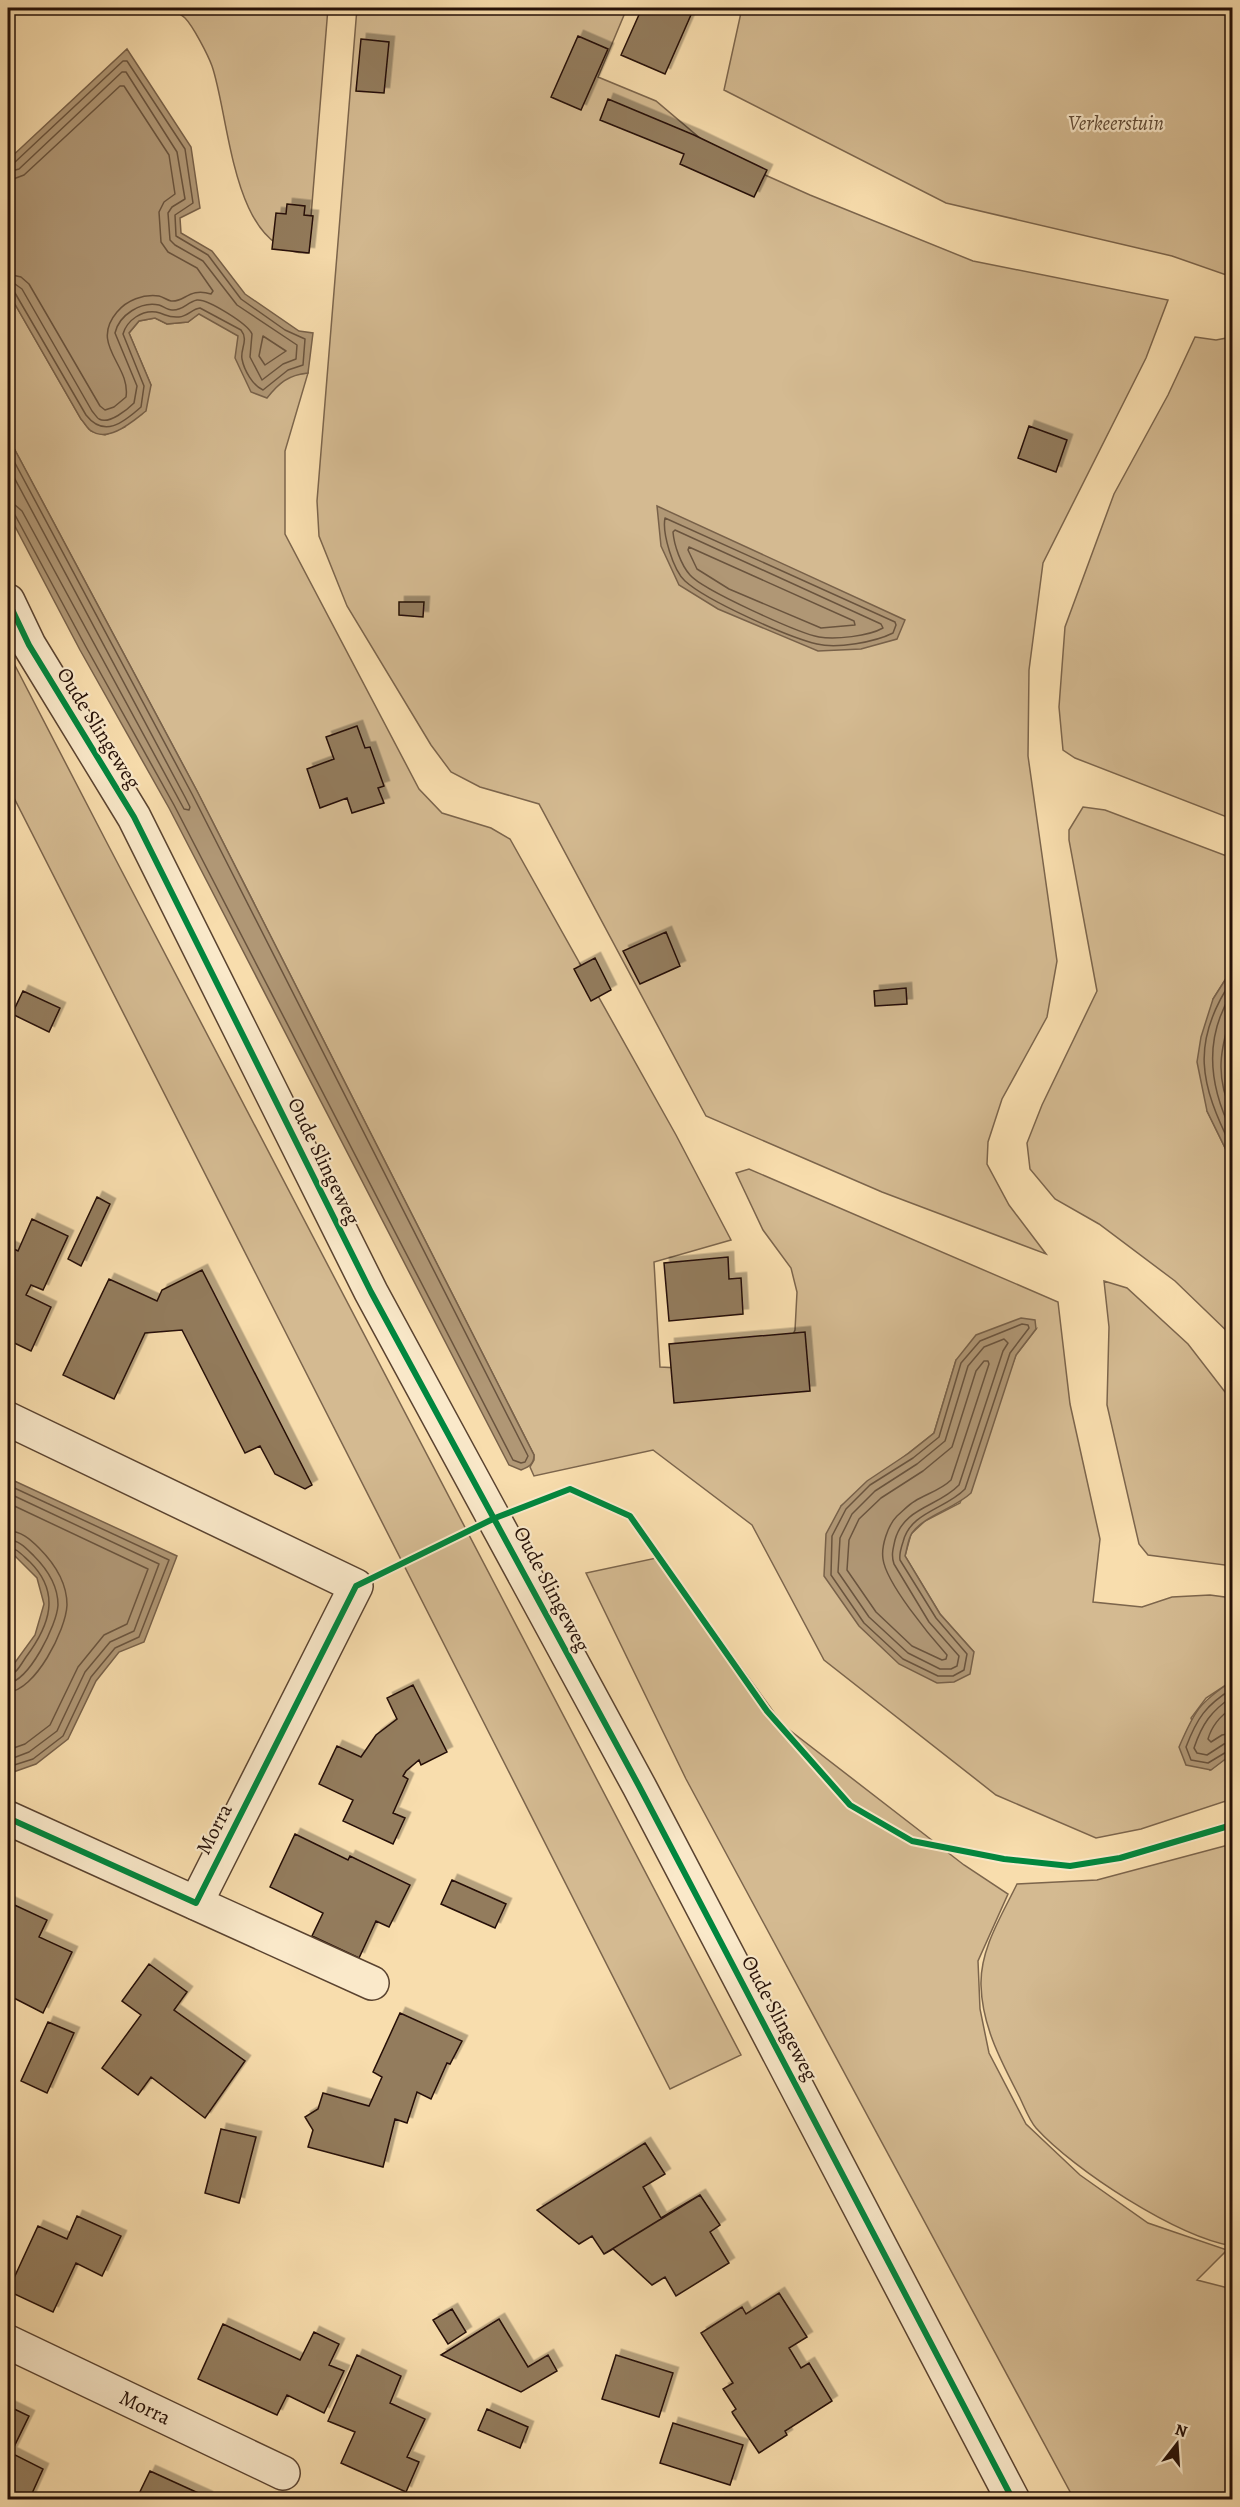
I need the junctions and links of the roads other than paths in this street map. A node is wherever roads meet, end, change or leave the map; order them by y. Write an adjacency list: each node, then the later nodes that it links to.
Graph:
1 (8, 601): 8 (street, Oude Slingeweg)
2 (8, 1419): 4 (street, Morra)
3 (8, 1818): 4 (street)
4 (196, 1903): 5 (street)
5 (372, 1983)
6 (8, 2342): 7 (street, Morra)
7 (283, 2473)
8 (1013, 2499)

